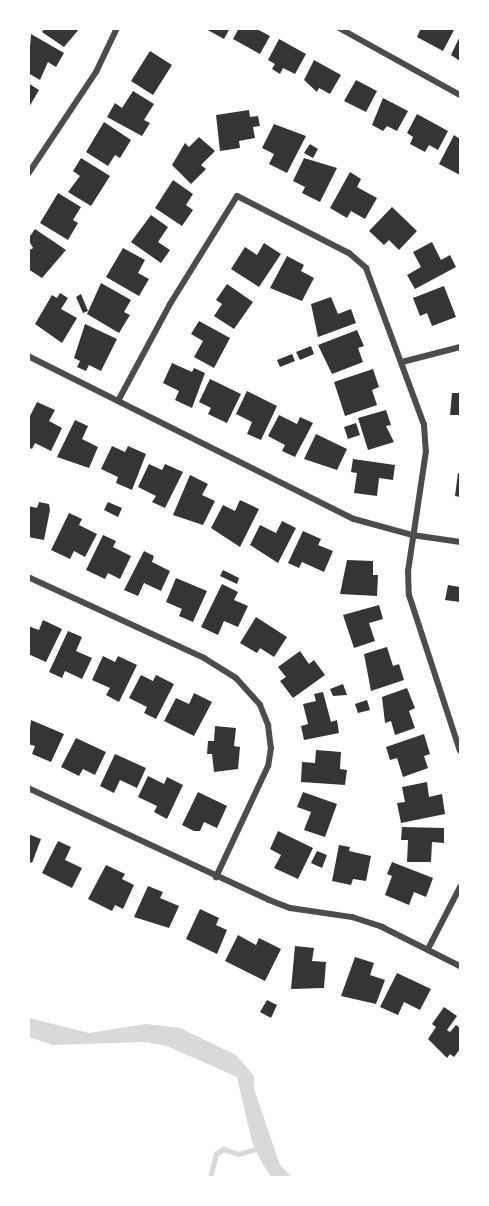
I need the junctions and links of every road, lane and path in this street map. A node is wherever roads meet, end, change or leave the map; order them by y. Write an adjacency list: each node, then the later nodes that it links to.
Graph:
1 (117, 28): 4 (street)
2 (339, 28): 3 (street)
3 (460, 95)
4 (28, 174)
5 (460, 347): 7 (street)
6 (28, 357): 8 (street)
7 (402, 362): 8 (street); 9 (street)
8 (118, 401): 9 (street)
9 (412, 536): 10 (street); 12 (street)
10 (460, 542)
11 (28, 577): 14 (street)
12 (460, 751)
13 (28, 788): 14 (street)
14 (216, 877): 16 (street)
15 (460, 887): 16 (street)
16 (428, 949): 17 (street)
17 (460, 966)

